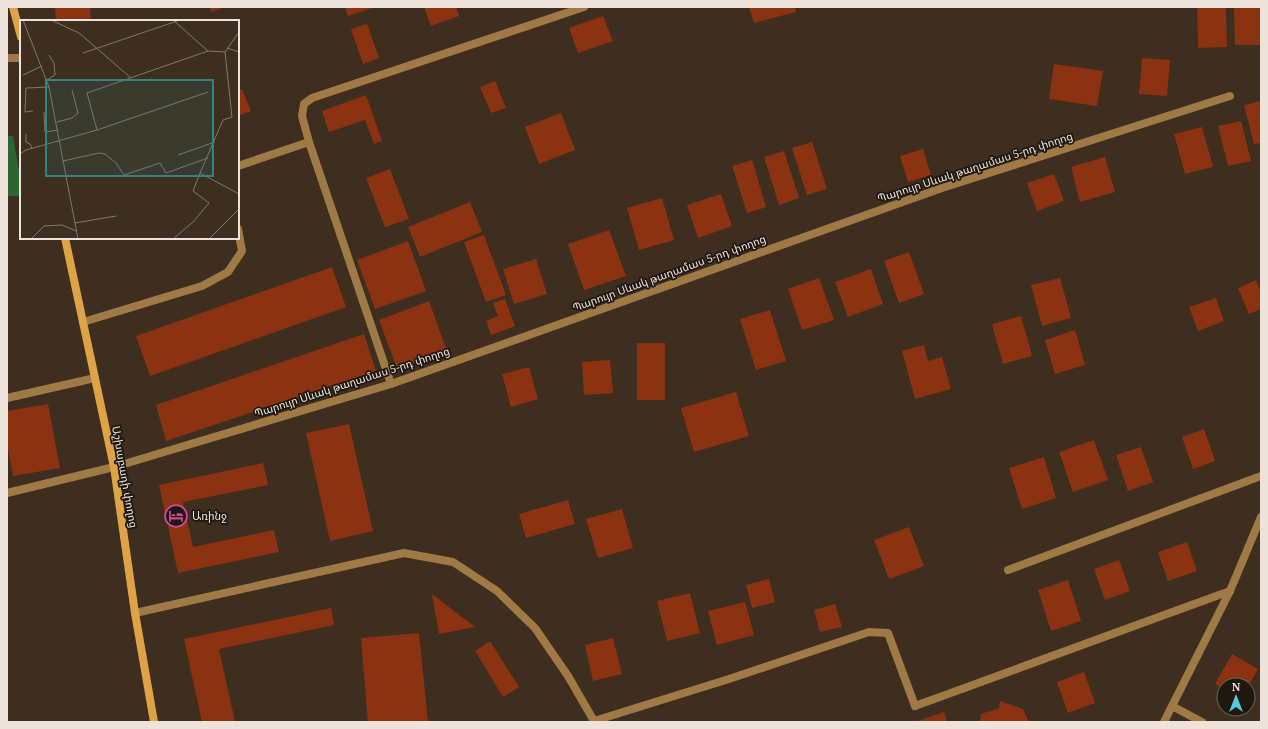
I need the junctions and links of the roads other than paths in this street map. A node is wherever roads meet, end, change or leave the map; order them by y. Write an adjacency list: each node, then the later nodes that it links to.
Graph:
1 (13, 7): 3 (street)
2 (584, 7): 7 (street)
3 (20, 33)
4 (7, 58): 5 (street)
5 (20, 58)
6 (1230, 96): 13 (street, Պարույր Սևակ թաղամաս 5-րդ փողոց)
7 (309, 142): 8 (street); 13 (street)
8 (239, 166)
9 (239, 235): 11 (street)
10 (65, 239): 11 (street, Աշխաբադի փողոց)
11 (83, 322): 12 (street, Աշխաբադի փողոց)
12 (95, 378): 14 (street); 15 (street, Աշխաբադի փողոց)
13 (391, 384): 15 (street, Պարույր Սևակ թաղամաս 5-րդ փողոց)
14 (7, 398)
15 (114, 467): 17 (street, Պարույր Սևակ թաղամաս 5-րդ փողոց); 21 (street, Աշխաբադի փողոց)
16 (1261, 476): 19 (street)
17 (7, 493)
18 (1261, 517): 20 (street)
19 (1008, 570)
20 (1230, 591): 21 (street); 22 (street)
21 (135, 613): 23 (street, Աշխաբադի փողոց)
22 (1172, 706): 24 (street); 25 (street)
23 (154, 722)
24 (1164, 722)
25 (1202, 722)

